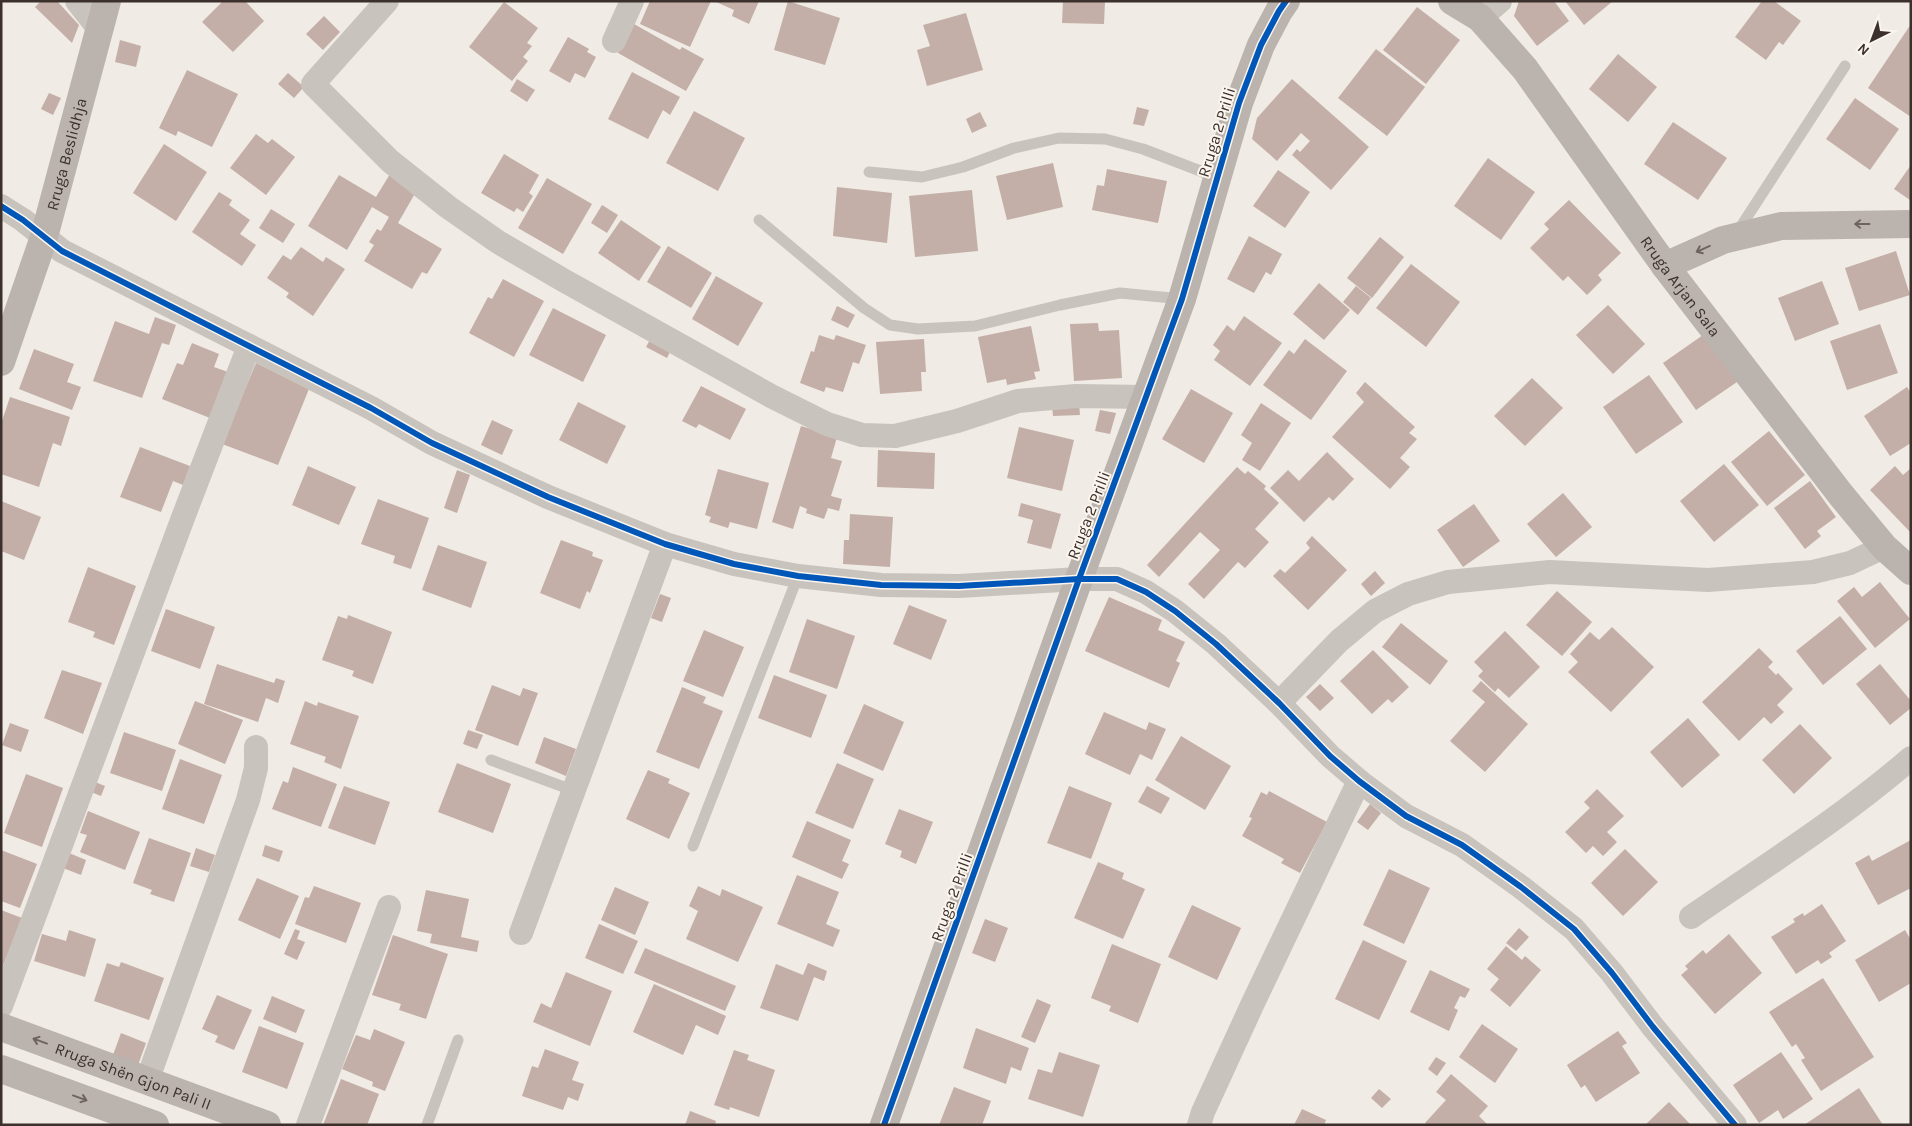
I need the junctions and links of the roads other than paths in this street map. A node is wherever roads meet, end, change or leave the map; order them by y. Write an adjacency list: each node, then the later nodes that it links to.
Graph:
1 (77, 1): 8 (street)
2 (107, 1): 8 (street, Rruga Beslidhja)
3 (387, 1): 22 (street)
4 (632, 1): 9 (street)
5 (1286, 1): 12 (street, Rruga 2 Prilli)
6 (1452, 1): 7 (street, Rruga Arjan Sala)
7 (1490, 10): 18 (street, Rruga Arjan Sala)
8 (100, 30): 16 (street, Rruga Beslidhja)
9 (614, 41)
10 (1845, 66): 17 (lane)
11 (869, 172): 12 (lane)
12 (1216, 176): 19 (street, Rruga 2 Prilli)
13 (1, 206): 16 (street)
14 (759, 220): 19 (lane)
15 (1910, 223): 17 (street, one-way to 17)
16 (44, 237): 20 (street); 21 (street, Rruga Beslidhja)
17 (1734, 237): 18 (street, one-way to 18)
18 (1665, 266): 24 (street, Rruga Arjan Sala)
19 (1182, 299): 22 (street, Rruga 2 Prilli)
20 (249, 346): 23 (street); 38 (street)
21 (1, 362)
22 (1147, 397): 27 (street, Rruga 2 Prilli)
23 (665, 544): 26 (street); 33 (street)
24 (1884, 547): 25 (street, Rruga Arjan Sala); 28 (street)
25 (1911, 571)
26 (798, 576): 27 (street); 34 (lane)
27 (1079, 579): 28 (street); 47 (street, Rruga 2 Prilli)
28 (1280, 703): 32 (street)
29 (256, 747): 42 (street)
30 (1911, 758): 36 (street)
31 (491, 760): 33 (lane)
32 (1359, 781): 48 (street); 49 (street)
33 (572, 790): 37 (street)
34 (693, 846)
35 (389, 907): 45 (street)
36 (1692, 917)
37 (520, 933)
38 (1, 1006)
39 (1, 1027): 42 (street, Rruga Shën Gjon Pali II, one-way to 39)
40 (458, 1040): 46 (lane)
41 (1, 1069): 43 (street, one-way to 43)
42 (147, 1081): 44 (street, Rruga Shën Gjon Pali II)
43 (155, 1125)
44 (267, 1125)
45 (308, 1125)
46 (427, 1125)
47 (884, 1125)
48 (1199, 1125)
49 (1735, 1125)

